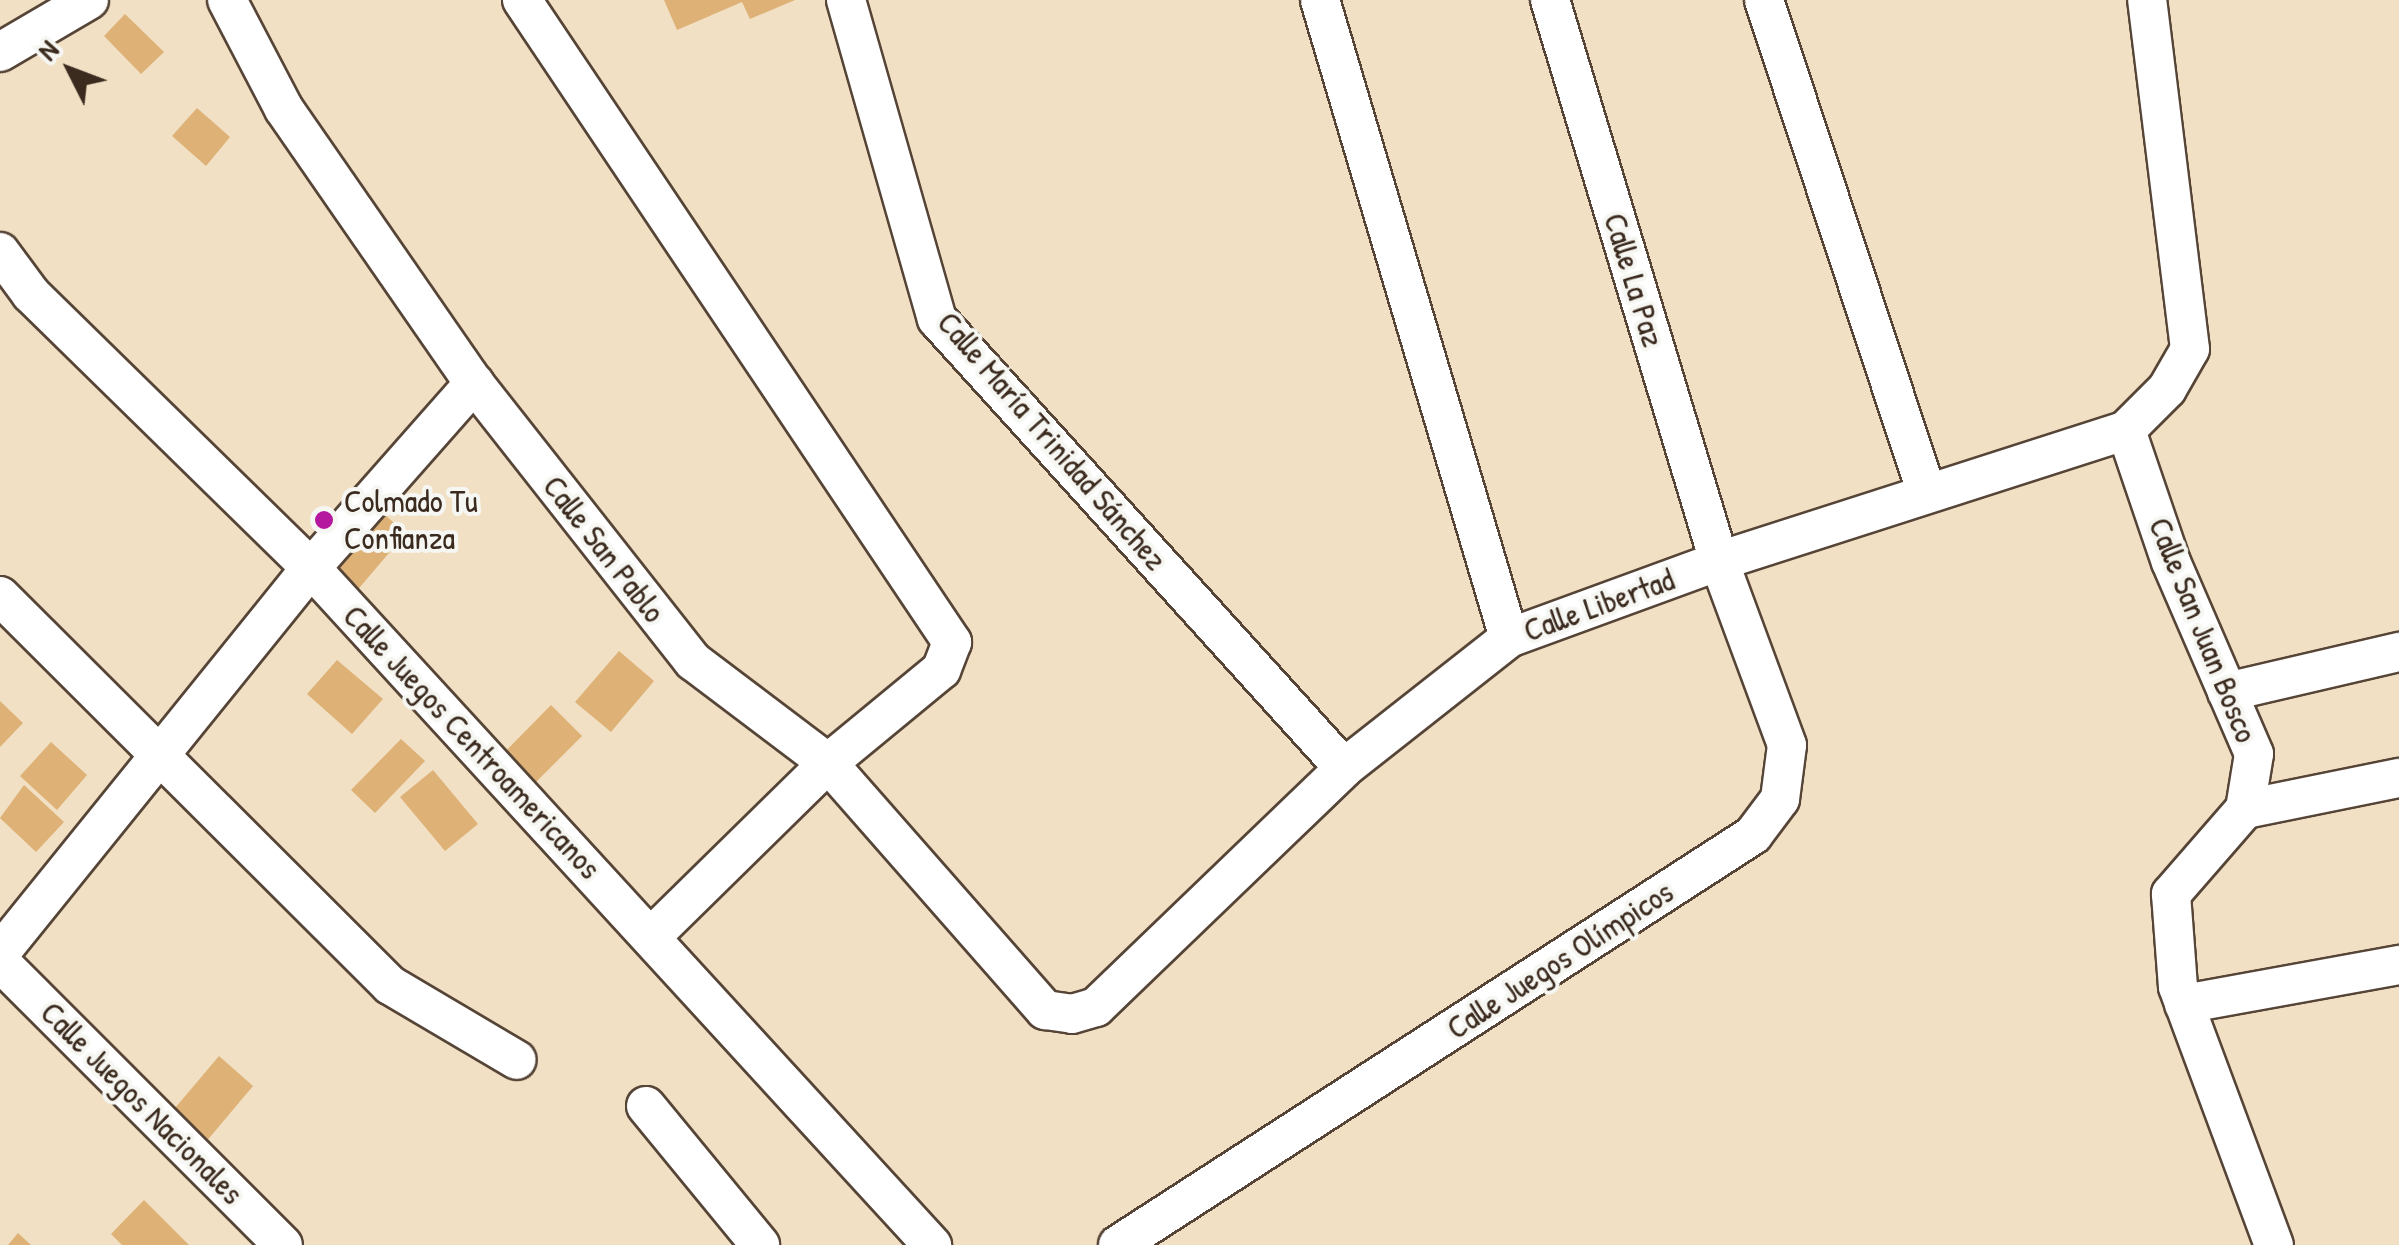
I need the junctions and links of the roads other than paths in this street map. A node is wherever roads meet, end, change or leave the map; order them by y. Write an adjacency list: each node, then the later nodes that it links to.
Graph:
1 (89, 0): 9 (street)
2 (227, 0): 11 (street, Calle San Pablo)
3 (522, 0): 21 (street)
4 (846, 0): 22 (street, Calle María Trinidad Sánchez)
5 (1320, 0): 17 (street)
6 (1550, 0): 14 (street, Calle La Paz)
7 (1764, 0): 13 (street)
8 (2148, 0): 12 (street)
9 (0, 52)
10 (0, 252): 15 (street, Calle Juegos Centroamericanos)
11 (474, 383): 15 (street); 21 (street, Calle San Pablo)
12 (2126, 430): 13 (street, Calle Libertad); 19 (street, Calle San Juan Bosco)
13 (1927, 494): 14 (street, Calle Libertad)
14 (1719, 561): 17 (street, Calle Libertad); 36 (street, Calle Juegos Olímpicos)
15 (310, 568): 20 (street); 25 (street, Calle Juegos Centroamericanos)
16 (0, 596): 20 (street)
17 (1508, 638): 22 (street, Calle Libertad)
18 (2399, 652): 19 (street)
19 (2226, 692): 24 (street, Calle San Juan Bosco)
20 (158, 757): 26 (street); 31 (street)
21 (828, 762): 25 (street); 30 (street, Calle San Pablo)
22 (1344, 768): 30 (street, Calle Libertad)
23 (2399, 778): 24 (street)
24 (2245, 808): 29 (street)
25 (652, 937): 35 (street, Calle Juegos Centroamericanos)
26 (0, 953)
27 (0, 962): 33 (street, Calle Juegos Nacionales)
28 (2399, 965): 29 (street)
29 (2184, 1004): 37 (street)
30 (1072, 1014)
31 (518, 1060)
32 (646, 1106): 34 (street)
33 (283, 1245)
34 (760, 1245)
35 (932, 1245)
36 (1118, 1245)
37 (2274, 1245)

